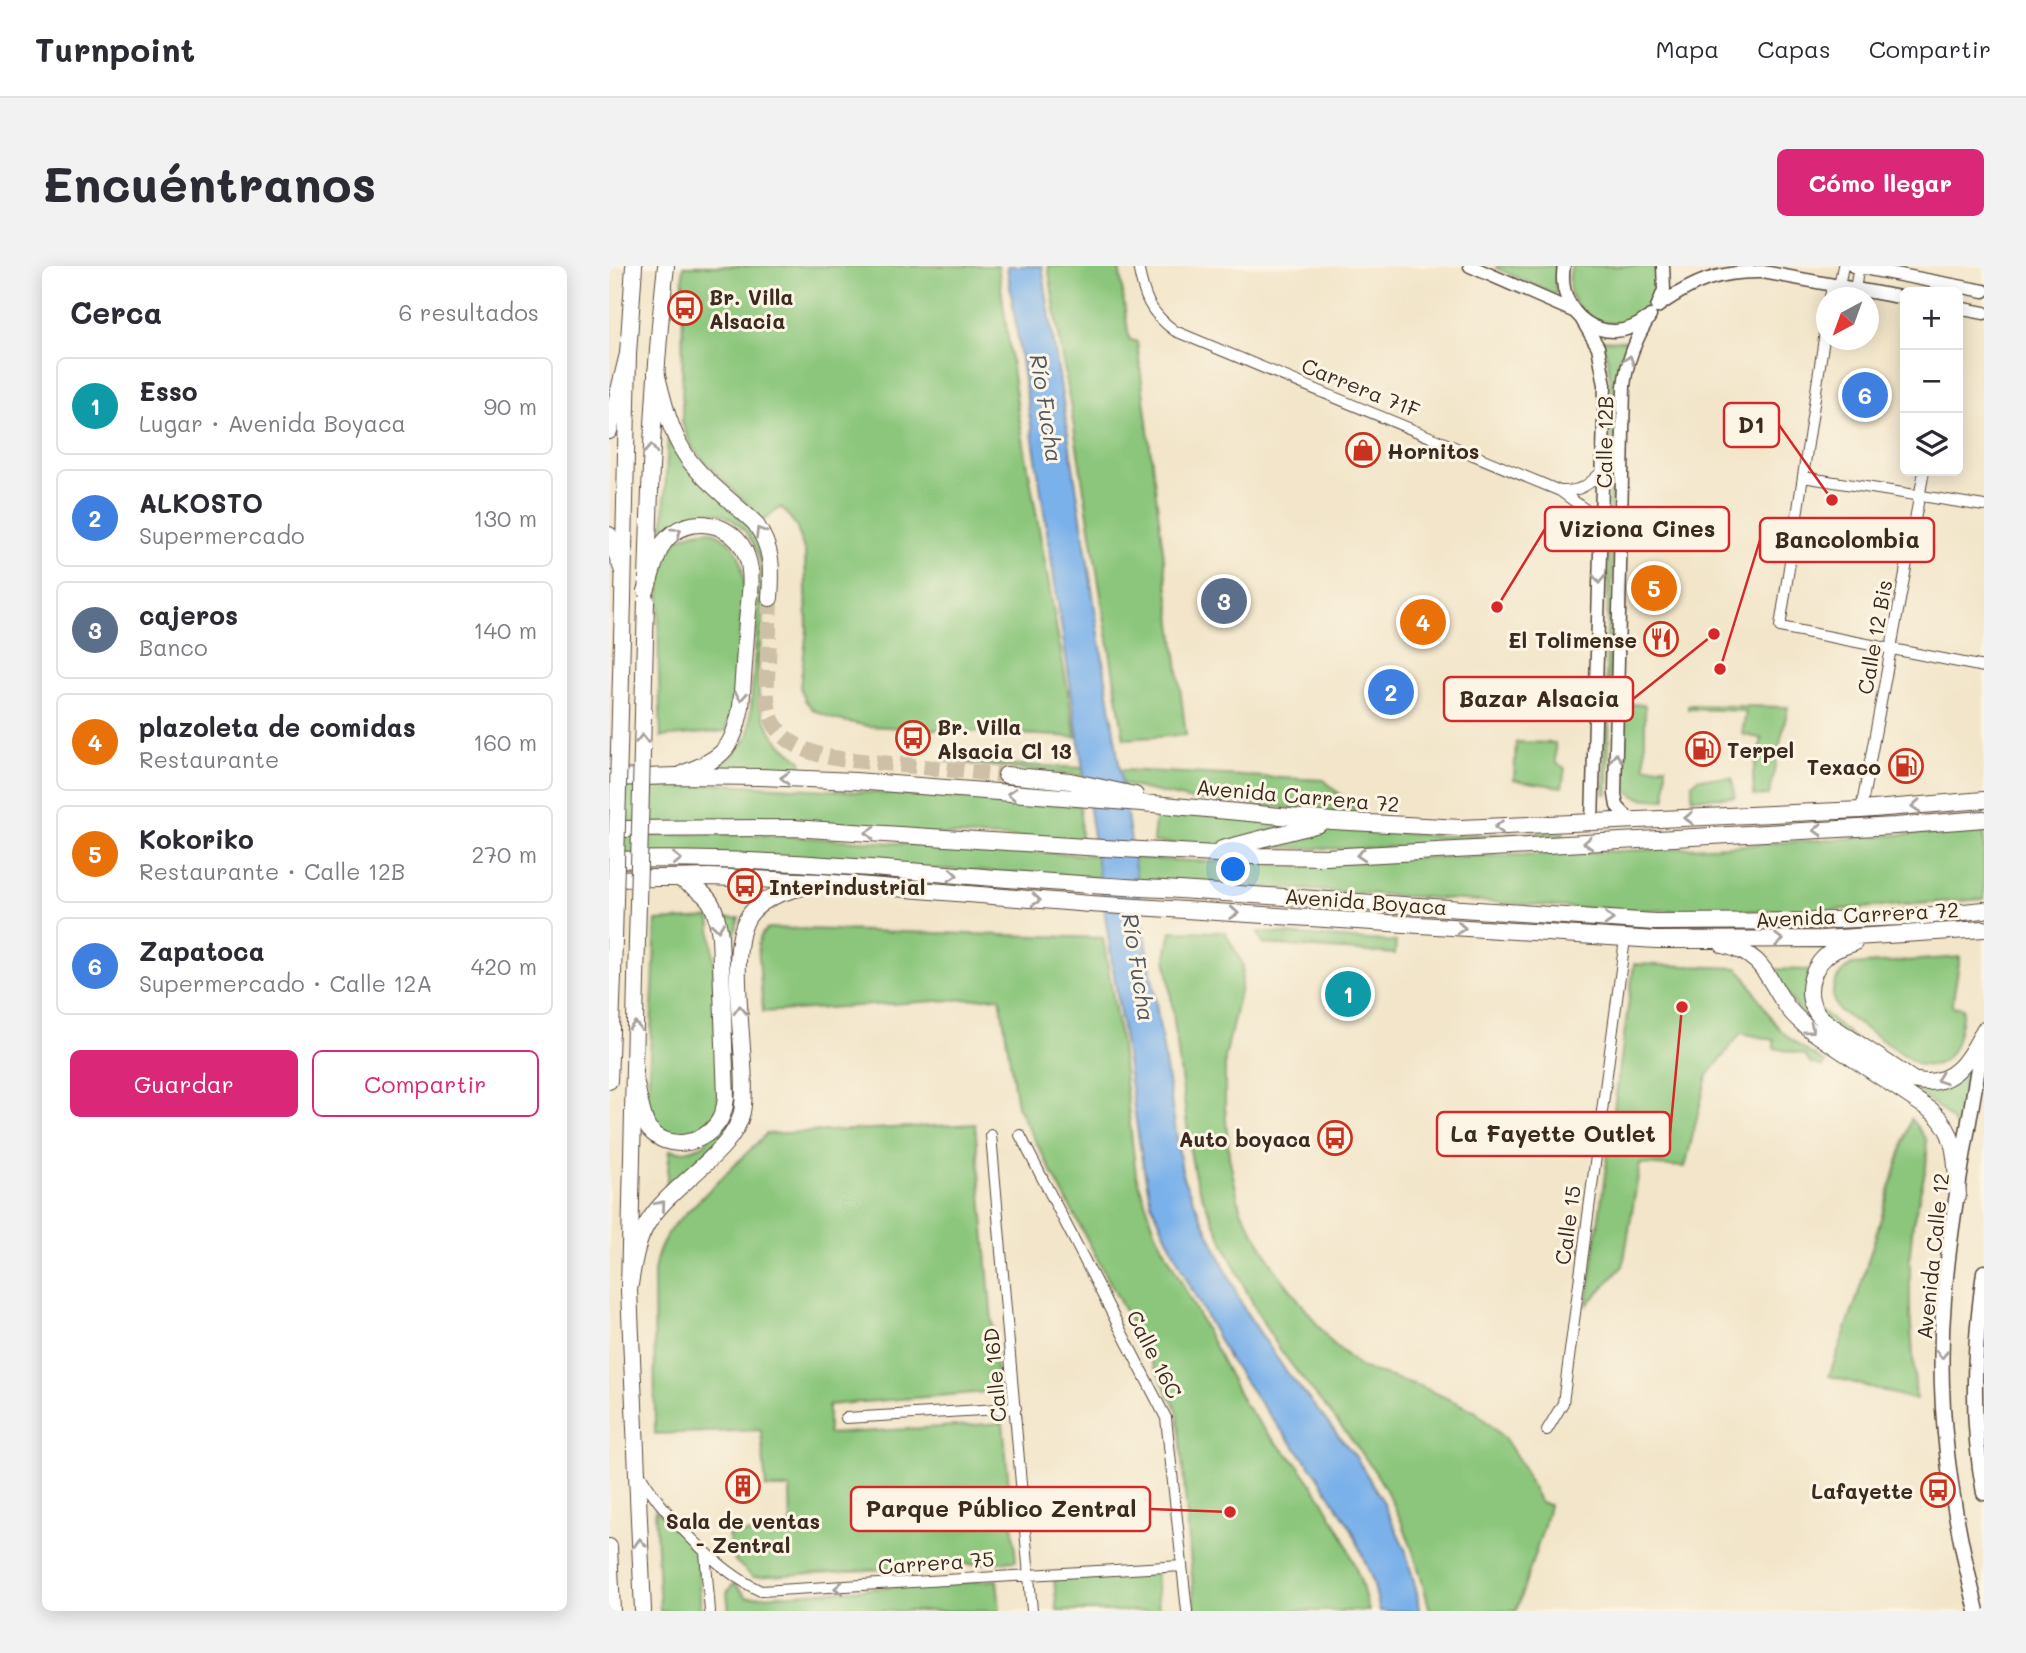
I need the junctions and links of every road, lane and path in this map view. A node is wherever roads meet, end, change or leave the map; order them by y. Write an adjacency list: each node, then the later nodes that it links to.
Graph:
1 (634, 266): 20 (main road)
2 (666, 266): 21 (main road)
3 (1138, 266): 26 (street, Carrera 71F)
4 (1470, 266): 18 (street)
5 (1564, 266): 18 (street, Calle 12B)
6 (1663, 266): 16 (street)
7 (1843, 266): 10 (street)
8 (1857, 266): 11 (street); 12 (street)
9 (1826, 287): 16 (street)
10 (1835, 287)
11 (1855, 287)
12 (1984, 291)
13 (1879, 293): 14 (street)
14 (1900, 297)
15 (1963, 309): 17 (street)
16 (1654, 312): 18 (street); 46 (street, Calle 12B, one-way to 16)
17 (1984, 313)
18 (1578, 315): 23 (street, Calle 12B)
19 (1821, 350): 25 (street)
20 (628, 354): 22 (main road); 31 (main road)
21 (656, 372): 32 (main road, one-way to 21); 33 (main road, one-way to 21)
22 (609, 431)
23 (1603, 470): 26 (street); 30 (street, Calle 12B)
24 (1923, 476): 27 (street, Calle 12 Bis)
25 (1803, 477): 27 (street); 34 (street)
26 (1560, 491): 30 (street, Carrera 71F)
27 (1919, 496): 28 (street); 34 (street, Calle 12 Bis)
28 (1984, 506)
29 (609, 535): 31 (main road)
30 (1601, 535): 47 (street, Calle 12B, one-way to 47)
31 (624, 571): 67 (main road, bridge)
32 (646, 596): 37 (main road, one-way to 37); 68 (main road, one-way to 32, bridge)
33 (770, 598)
34 (1891, 649): 35 (street); 43 (street, Calle 12 Bis)
35 (1984, 667)
36 (1006, 775): 40 (main road)
37 (677, 776): 38 (main road, Avenida Carrera 72); 40 (main road, Avenida Carrera 72, one-way to 37)
38 (609, 778)
39 (1984, 788): 42 (main road)
40 (1079, 791): 45 (main road, Avenida Carrera 72)
41 (1984, 800): 42 (main road, Avenida Carrera 72)
42 (1955, 803): 43 (main road, Avenida Carrera 72, one-way to 43)
43 (1861, 810): 46 (main road, Avenida Carrera 72, one-way to 46)
44 (1984, 819): 49 (main road, one-way to 49)
45 (1332, 821): 47 (main road, Avenida Carrera 72, one-way to 45); 49 (main road)
46 (1631, 821): 47 (main road, Avenida Carrera 72)
47 (1591, 822)
48 (609, 828): 49 (main road, one-way to 48)
49 (1209, 853)
50 (609, 860): 54 (main road, Avenida Carrera 72, one-way to 54)
51 (678, 878): 52 (main road); 53 (main road); 68 (main road, one-way to 68)
52 (609, 879)
53 (821, 882): 57 (main road, Avenida Boyaca, one-way to 57); 74 (main road, one-way to 53)
54 (1303, 900): 56 (main road, Avenida Carrera 72); 57 (main road)
55 (1981, 910): 58 (main road, Avenida Carrera 72); 60 (main road)
56 (1517, 914): 58 (main road, Avenida Carrera 72, one-way to 58); 61 (main road)
57 (1270, 915): 61 (main road, Avenida Boyaca, one-way to 61)
58 (1681, 922): 64 (main road)
59 (1984, 929): 60 (main road, Avenida Carrera 72)
60 (1924, 933): 62 (main road, Avenida Carrera 72)
61 (1564, 935): 63 (main road, Avenida Carrera 72)
62 (1872, 937): 64 (main road, Avenida Carrera 72, one-way to 62); 66 (main road, one-way to 62)
63 (1625, 939): 65 (main road, Avenida Carrera 72); 79 (street, Calle 15)
64 (1739, 940): 65 (main road, Avenida Carrera 72)
65 (1682, 941): 72 (main road, one-way to 72)
66 (1984, 1030): 72 (main road, Avenida Calle 12)
67 (610, 1037): 69 (main road)
68 (634, 1075): 74 (main road)
69 (609, 1082)
70 (991, 1135): 77 (street, Calle 16D)
71 (1020, 1135): 84 (street, Calle 16C)
72 (1958, 1195): 91 (main road, Avenida Calle 12, one-way to 91)
73 (1984, 1272): 75 (main road)
74 (629, 1290): 80 (main road)
75 (1976, 1344): 76 (street); 81 (main road)
76 (1984, 1368)
77 (1016, 1408): 78 (street); 85 (street, Calle 16D)
78 (846, 1418)
79 (1547, 1430)
80 (636, 1468): 83 (street, Carrera 75); 87 (main road, one-way to 80)
81 (1984, 1493)
82 (609, 1547): 86 (main road)
83 (705, 1552): 85 (street, Carrera 75, one-way to 83); 88 (street)
84 (1182, 1566): 85 (street, Carrera 75); 90 (street, Calle 16C)
85 (1030, 1575): 89 (street, Calle 16D)
86 (612, 1611)
87 (643, 1611)
88 (710, 1611)
89 (1032, 1611)
90 (1187, 1611)
91 (1977, 1611)

